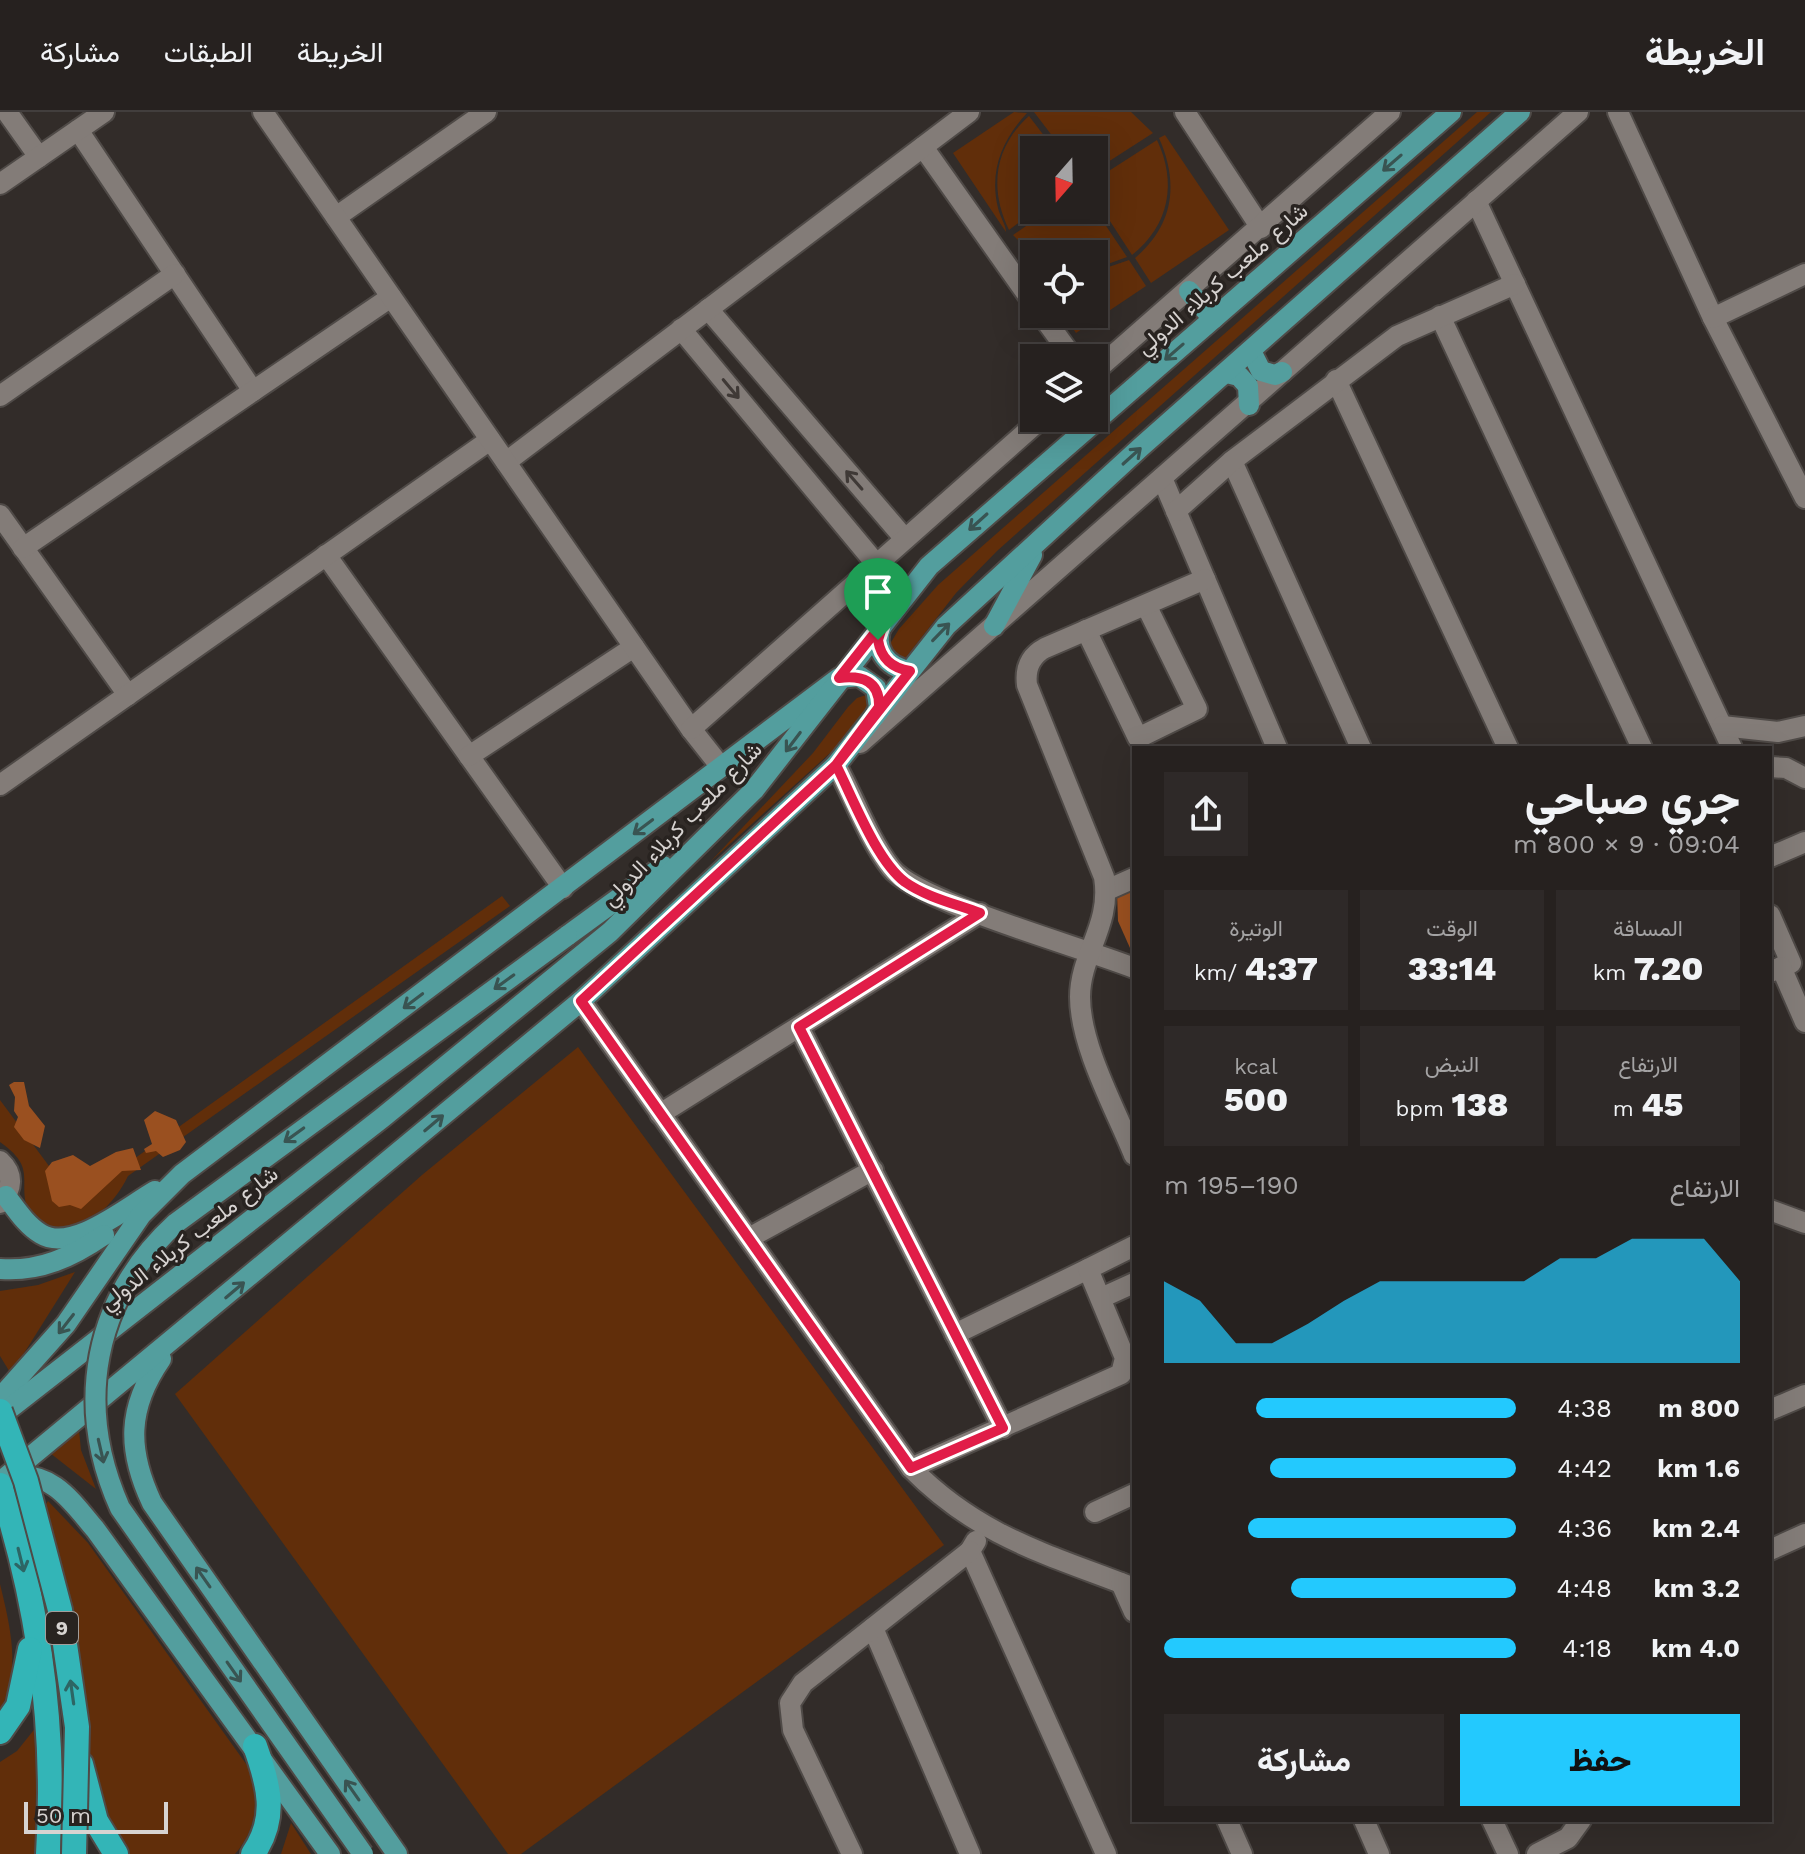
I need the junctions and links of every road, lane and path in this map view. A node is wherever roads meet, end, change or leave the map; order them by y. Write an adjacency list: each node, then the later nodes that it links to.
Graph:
1 (7, 112): 14 (street)
2 (104, 112): 12 (street)
3 (263, 112): 17 (street)
4 (969, 112): 13 (street)
5 (1185, 112): 18 (street)
6 (1390, 112): 18 (street)
7 (1451, 112): 28 (main road, شارع ملعب كربلاء الدولي, one-way to 28)
8 (1520, 112): 30 (main road)
9 (1578, 112): 16 (street)
10 (1618, 112): 27 (street)
11 (476, 115): 17 (street)
12 (78, 130): 14 (street); 19 (street)
13 (923, 147): 21 (street); 25 (street)
14 (39, 157): 15 (street)
15 (0, 184)
16 (1476, 201): 22 (street); 32 (street)
17 (336, 217): 24 (street)
18 (1261, 228): 23 (street)
19 (175, 274): 35 (street); 36 (street)
20 (1805, 274): 27 (street)
21 (1020, 284)
22 (1515, 284): 26 (street); 61 (street)
23 (1189, 291): 28 (main road); 31 (street)
24 (391, 297): 35 (street); 39 (street)
25 (708, 309): 29 (street); 46 (street, one-way to 25)
26 (1440, 316): 34 (street); 67 (street)
27 (1713, 318): 43 (street)
28 (1213, 319): 53 (main road, شارع ملعب كربلاء الدولي, one-way to 53)
29 (681, 329): 41 (street); 50 (street, one-way to 50)
30 (1251, 351): 32 (main road); 33 (main road)
31 (1108, 360)
32 (1282, 372): 37 (street)
33 (1227, 373): 37 (main road); 47 (main road, one-way to 33)
34 (1336, 380): 40 (street); 66 (street)
35 (253, 391): 48 (street)
36 (0, 396)
37 (1249, 405): 42 (street)
38 (1026, 432): 46 (street)
39 (490, 440): 41 (street); 49 (street)
40 (1232, 461): 44 (street); 65 (street)
41 (506, 462): 56 (street)
42 (1162, 478): 44 (street); 54 (street)
43 (1805, 498)
44 (1176, 511): 51 (street)
45 (0, 515): 48 (street)
46 (905, 539): 50 (street)
47 (1040, 540): 54 (main road); 57 (main road, one-way to 47)
48 (23, 548): 59 (street)
49 (326, 555): 59 (street); 69 (street)
50 (877, 565): 63 (street)
51 (1205, 579): 52 (street); 64 (street)
52 (1146, 605): 55 (street); 55 (street)
53 (884, 621): 57 (main road); 58 (main road, شارع ملعب كربلاء الدولي)
54 (994, 626): 70 (street)
55 (1086, 630): 80 (street)
56 (634, 647): 63 (street); 69 (street)
57 (910, 671): 60 (main road)
58 (839, 678): 60 (main road); 71 (main road); 75 (main road, شارع ملعب كربلاء الدولي, one-way to 75)
59 (128, 695): 74 (street)
60 (875, 717): 70 (main road)
61 (1722, 726): 62 (street); 68 (street)
62 (1805, 726)
63 (691, 729): 71 (street)
64 (1276, 746)
65 (1360, 746)
66 (1507, 746)
67 (1641, 746)
68 (1731, 746)
69 (469, 756): 79 (street)
70 (836, 765): 81 (street); 86 (main road)
71 (721, 767): 79 (main road, one-way to 79)
72 (1772, 767): 73 (street)
73 (1805, 778)
74 (0, 785)
75 (738, 807): 109 (main road, شارع ملعب كربلاء الدولي); 136 (main road, one-way to 136, bridge)
76 (1805, 842): 77 (street)
77 (1772, 856)
78 (1132, 879): 80 (street)
79 (563, 888): 93 (main road, one-way to 93)
80 (1107, 890): 83 (street)
81 (980, 913): 83 (street); 88 (street)
82 (1772, 920): 85 (street)
83 (1093, 951): 84 (street); 90 (street)
84 (1129, 962)
85 (1776, 969): 87 (street)
86 (581, 1001): 89 (street); 105 (main road, one-way to 86)
87 (1805, 1022)
88 (799, 1027): 89 (street); 92 (street)
89 (660, 1114): 98 (street)
90 (1132, 1150)
91 (0, 1161): 94 (street)
92 (873, 1170): 98 (street); 104 (street)
93 (182, 1174): 94 (main road); 95 (main road)
94 (3, 1200)
95 (154, 1201): 100 (main road); 107 (main road, one-way to 107)
96 (1772, 1211): 97 (street)
97 (1805, 1223)
98 (749, 1238): 111 (street)
99 (1132, 1247): 101 (street)
100 (0, 1269)
101 (1088, 1269): 103 (street); 104 (street)
102 (1132, 1284): 103 (street)
103 (1101, 1298): 110 (street)
104 (955, 1334): 110 (street)
105 (175, 1340): 112 (main road); 117 (main road)
106 (1805, 1395): 108 (street)
107 (0, 1398)
108 (1772, 1409)
109 (0, 1413): 126 (highway, 9, one-way to 109, bridge)
110 (1003, 1428): 111 (street)
111 (911, 1468): 115 (street)
112 (1, 1482): 120 (main road); 122 (highway, 9, one-way to 122)
113 (1132, 1495): 114 (street)
114 (1095, 1512)
115 (984, 1527): 119 (street); 121 (street)
116 (1805, 1534): 118 (street)
117 (179, 1543): 120 (main road); 137 (main road, one-way to 117)
118 (1772, 1549)
119 (970, 1551): 123 (street); 140 (street)
120 (126, 1571): 125 (main road)
121 (1127, 1585)
122 (31, 1606): 124 (highway); 131 (highway, 9)
123 (873, 1628): 138 (street); 139 (street)
124 (0, 1732)
125 (255, 1746): 134 (highway); 135 (main road)
126 (78, 1751): 132 (highway, 9, bridge); 133 (highway)
127 (1228, 1822): 141 (street)
128 (1365, 1822): 142 (street)
129 (1493, 1822): 143 (street)
130 (1580, 1822): 144 (street)
131 (48, 1854)
132 (74, 1854)
133 (116, 1854)
134 (253, 1854)
135 (330, 1854)
136 (363, 1854)
137 (397, 1854)
138 (852, 1854)
139 (970, 1854)
140 (1106, 1854)
141 (1242, 1854)
142 (1379, 1854)
143 (1508, 1854)
144 (1537, 1854)

